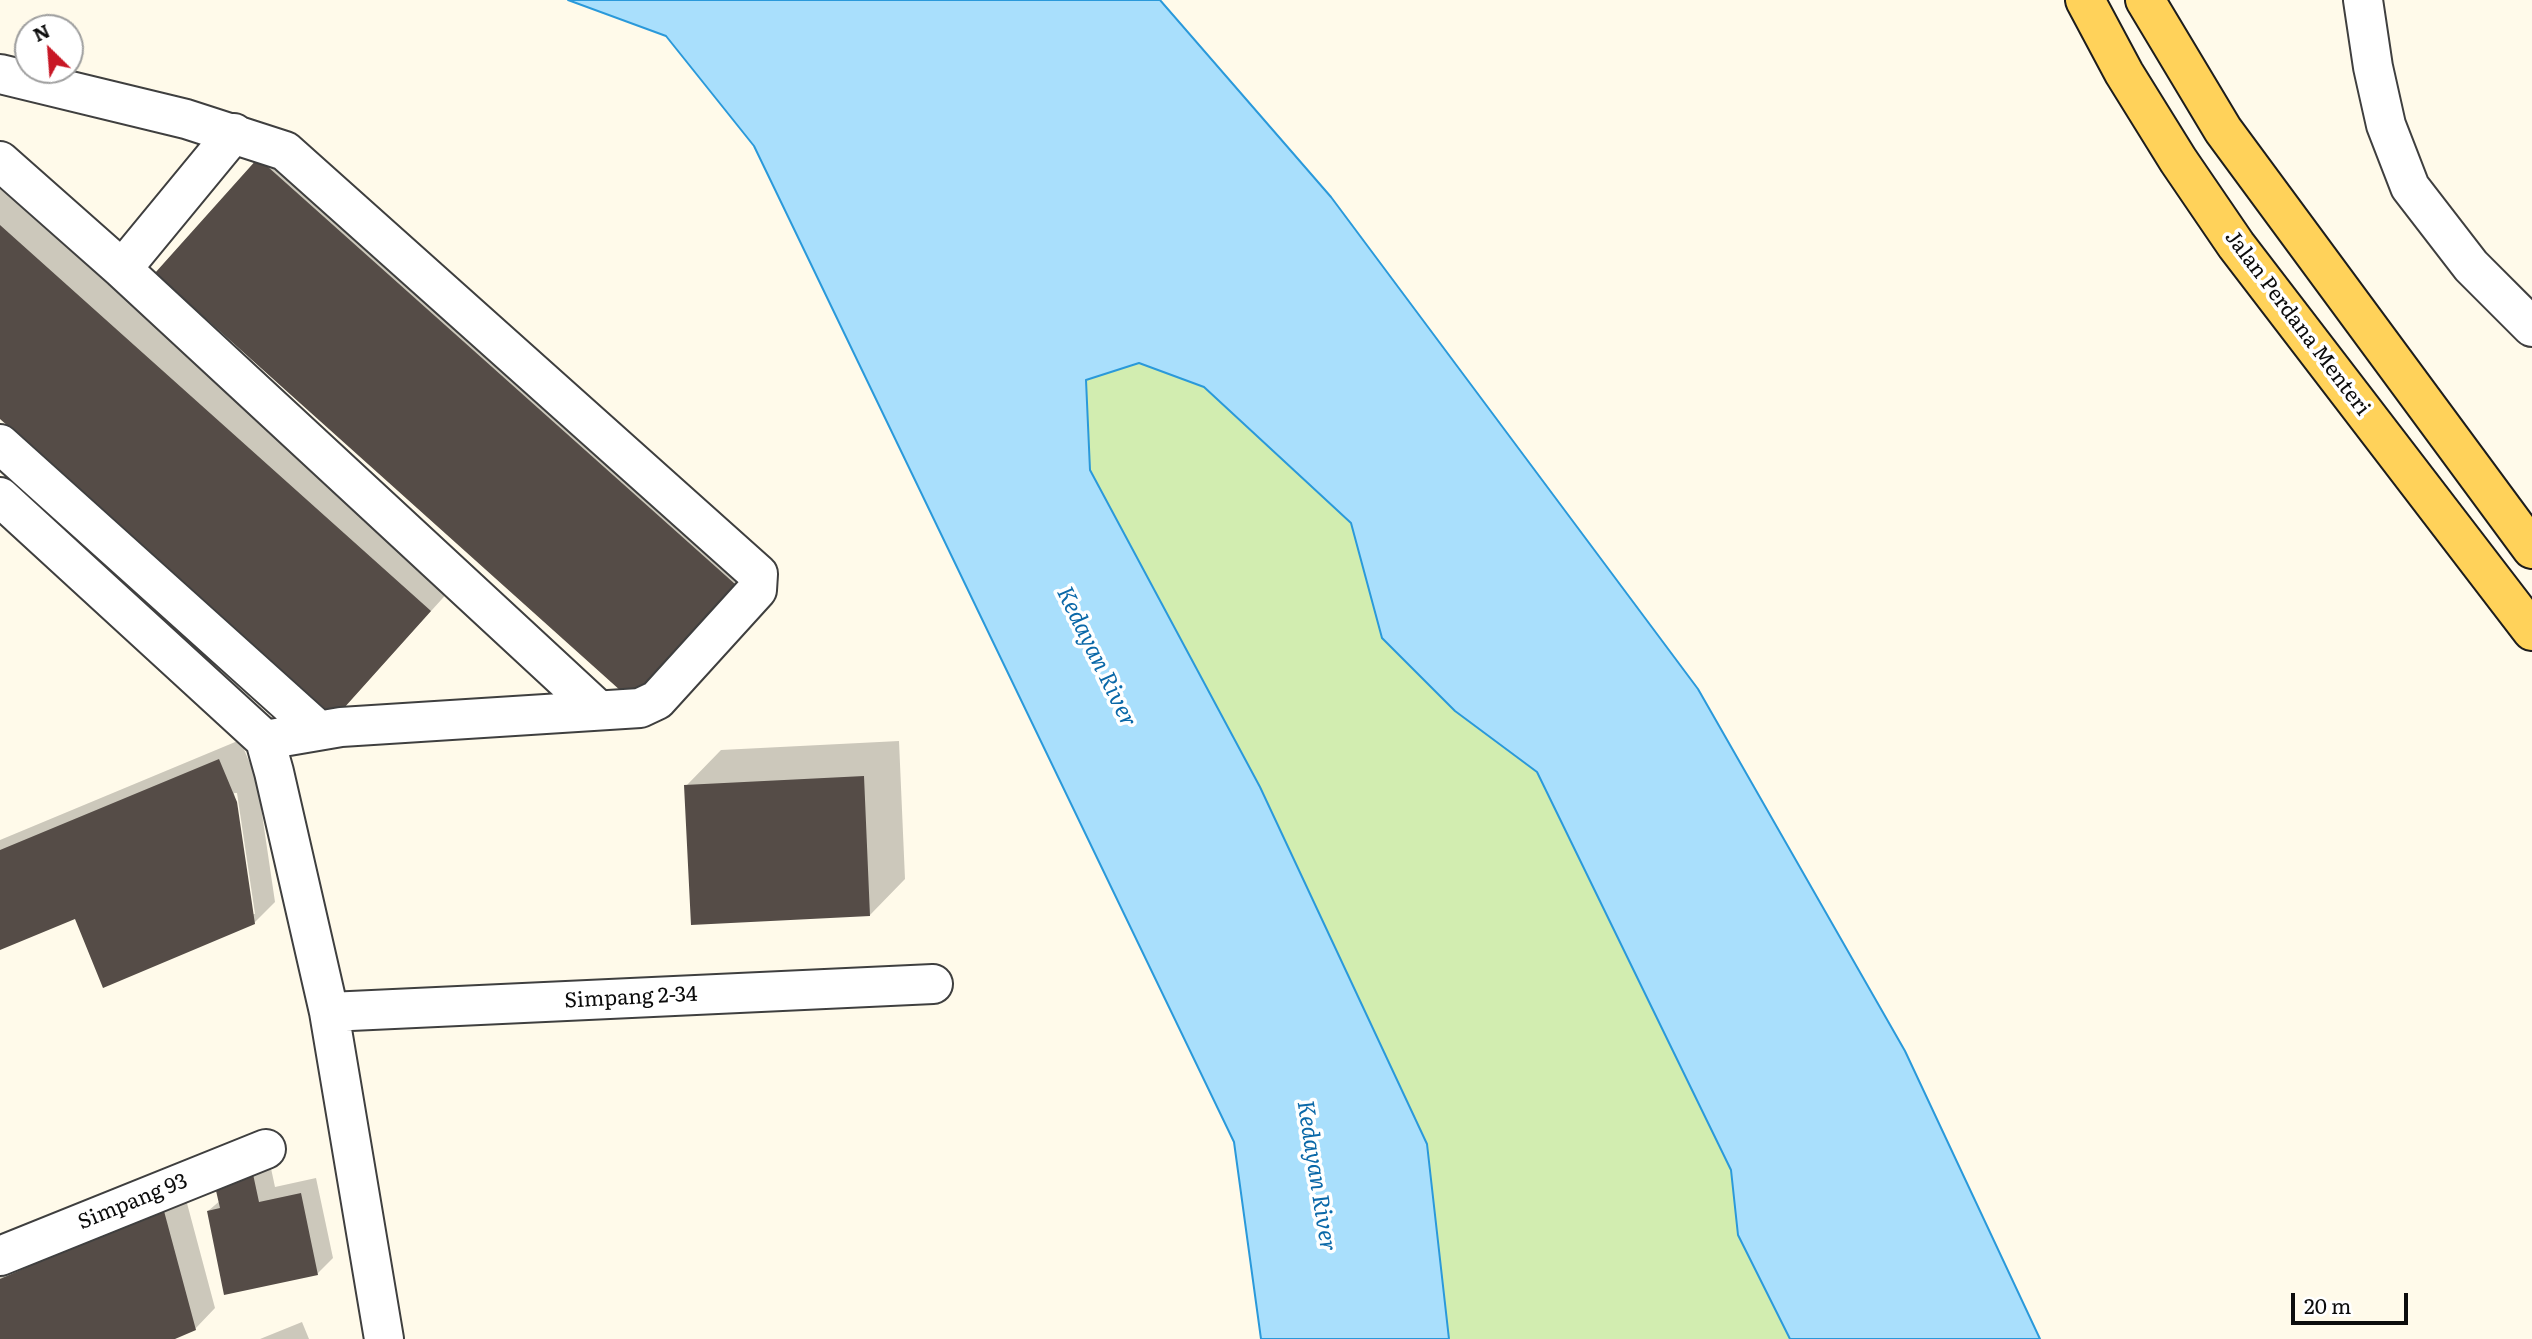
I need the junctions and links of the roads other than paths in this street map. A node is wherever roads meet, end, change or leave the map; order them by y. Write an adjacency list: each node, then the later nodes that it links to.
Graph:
1 (2085, 0): 12 (main road, Jalan Perdana Menteri)
2 (2145, 0): 11 (main road)
3 (2363, 0): 8 (street)
4 (0, 74): 5 (street)
5 (234, 133): 7 (street); 13 (street)
6 (0, 161): 7 (street)
7 (122, 269): 13 (street)
8 (2532, 327)
9 (0, 444): 14 (street)
10 (0, 497): 15 (street)
11 (2532, 549)
12 (2532, 631)
13 (597, 709): 14 (street)
14 (318, 730): 15 (street)
15 (265, 740): 17 (street)
16 (933, 984): 17 (street, Simpang 2-34)
17 (329, 1012): 20 (street)
18 (266, 1149): 19 (street, Simpang 93)
19 (0, 1256)
20 (384, 1339)

